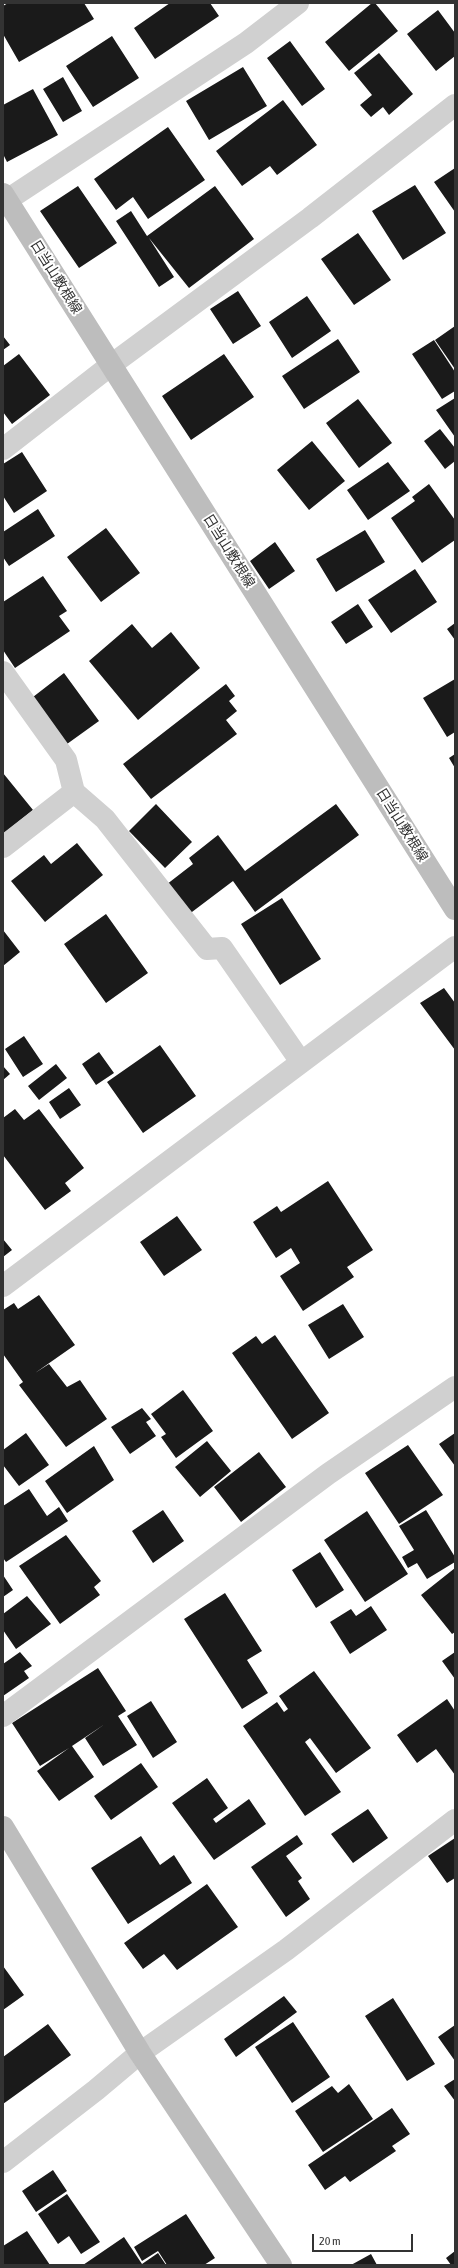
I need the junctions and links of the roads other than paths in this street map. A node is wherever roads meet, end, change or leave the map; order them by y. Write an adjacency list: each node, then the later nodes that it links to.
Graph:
1 (298, 3): 3 (street)
2 (455, 105): 4 (street)
3 (5, 197): 4 (main road, 日当山敷根線)
4 (111, 364): 5 (street); 9 (main road, 日当山敷根線)
5 (3, 449)
6 (3, 672): 7 (street)
7 (74, 792): 8 (street); 11 (street)
8 (3, 848)
9 (455, 909)
10 (455, 946): 11 (street)
11 (301, 1062): 12 (street)
12 (3, 1286)
13 (455, 1387): 14 (street)
14 (3, 1716)
15 (455, 1820): 17 (street)
16 (3, 1827): 17 (main road)
17 (140, 2053): 18 (street); 19 (main road)
18 (3, 2162)
19 (281, 2265)

